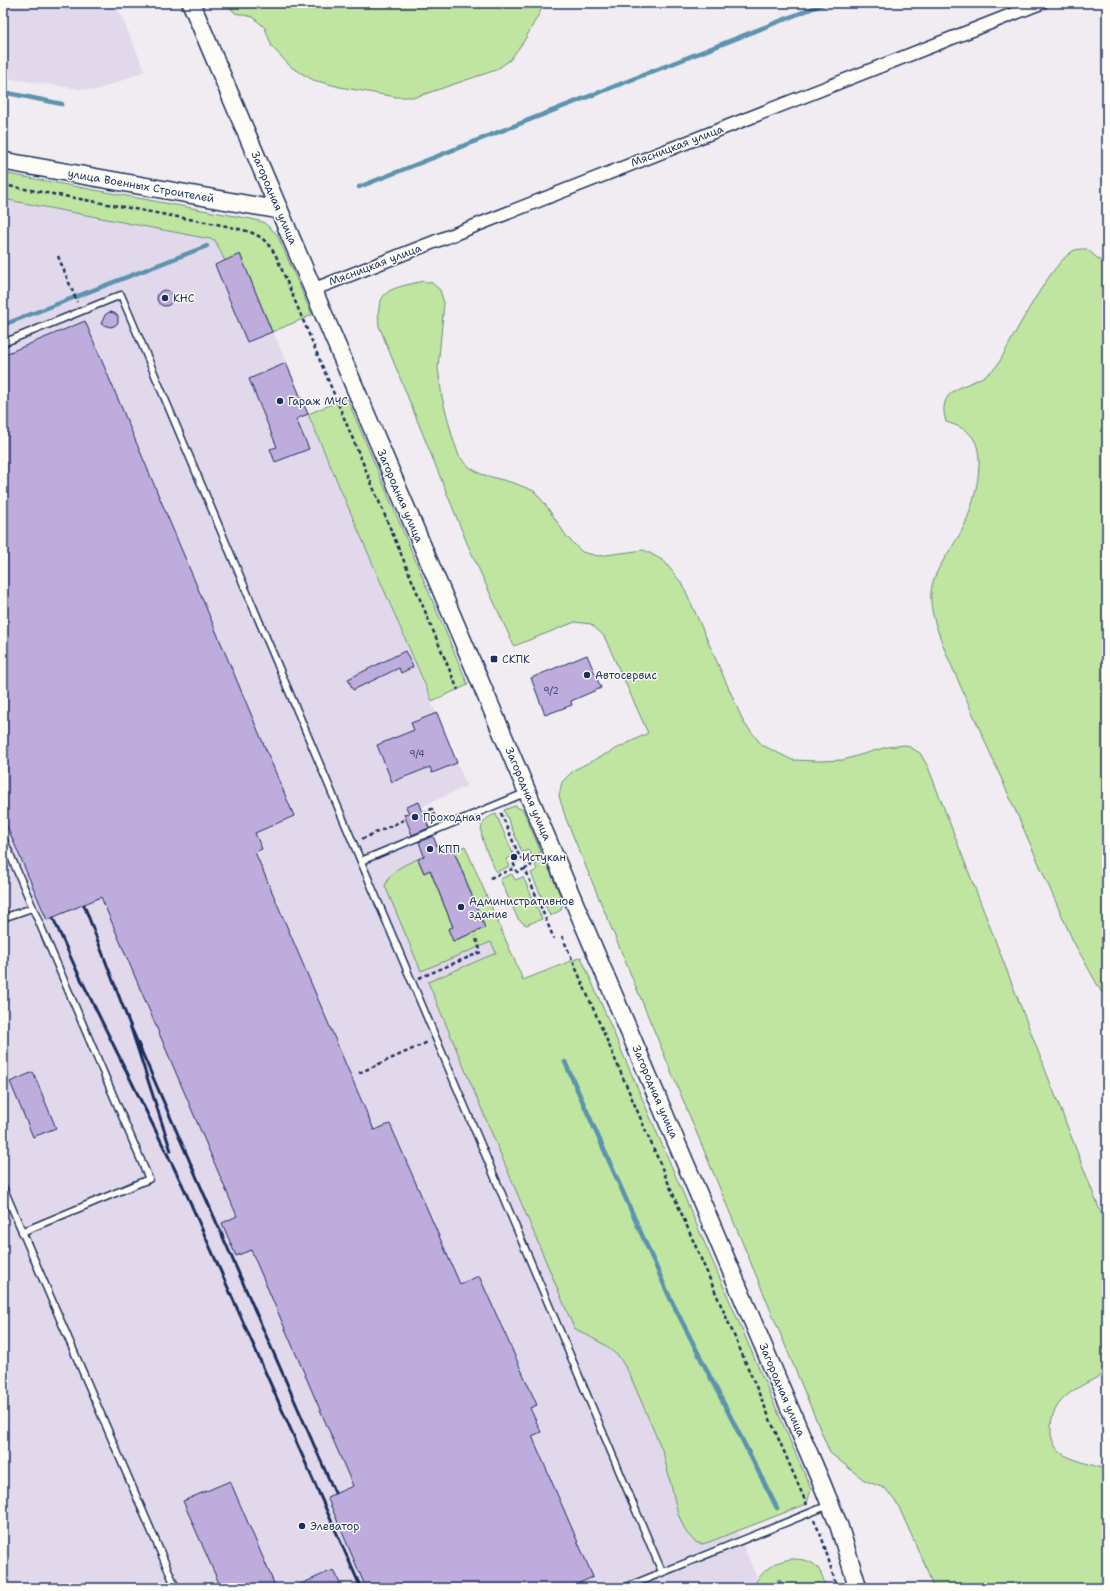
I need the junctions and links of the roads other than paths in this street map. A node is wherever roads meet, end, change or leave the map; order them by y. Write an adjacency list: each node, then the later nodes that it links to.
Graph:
1 (191, 3): 4 (street, Загородная улица)
2 (1041, 3): 5 (street, Мясницкая улица)
3 (3, 161): 4 (street, улица Военных Строителей)
4 (279, 210): 5 (street, Загородная улица)
5 (312, 290): 7 (street, Загородная улица)
6 (3, 343): 9 (lane)
7 (527, 792): 9 (lane); 14 (street, Загородная улица)
8 (3, 838): 10 (lane)
9 (361, 861): 15 (lane)
10 (32, 908): 11 (lane); 13 (lane)
11 (3, 918)
12 (3, 1187): 13 (lane)
13 (22, 1232): 16 (lane)
14 (831, 1505): 15 (lane); 18 (street, Загородная улица)
15 (662, 1572): 17 (lane)
16 (176, 1588)
17 (624, 1588)
18 (858, 1588)

